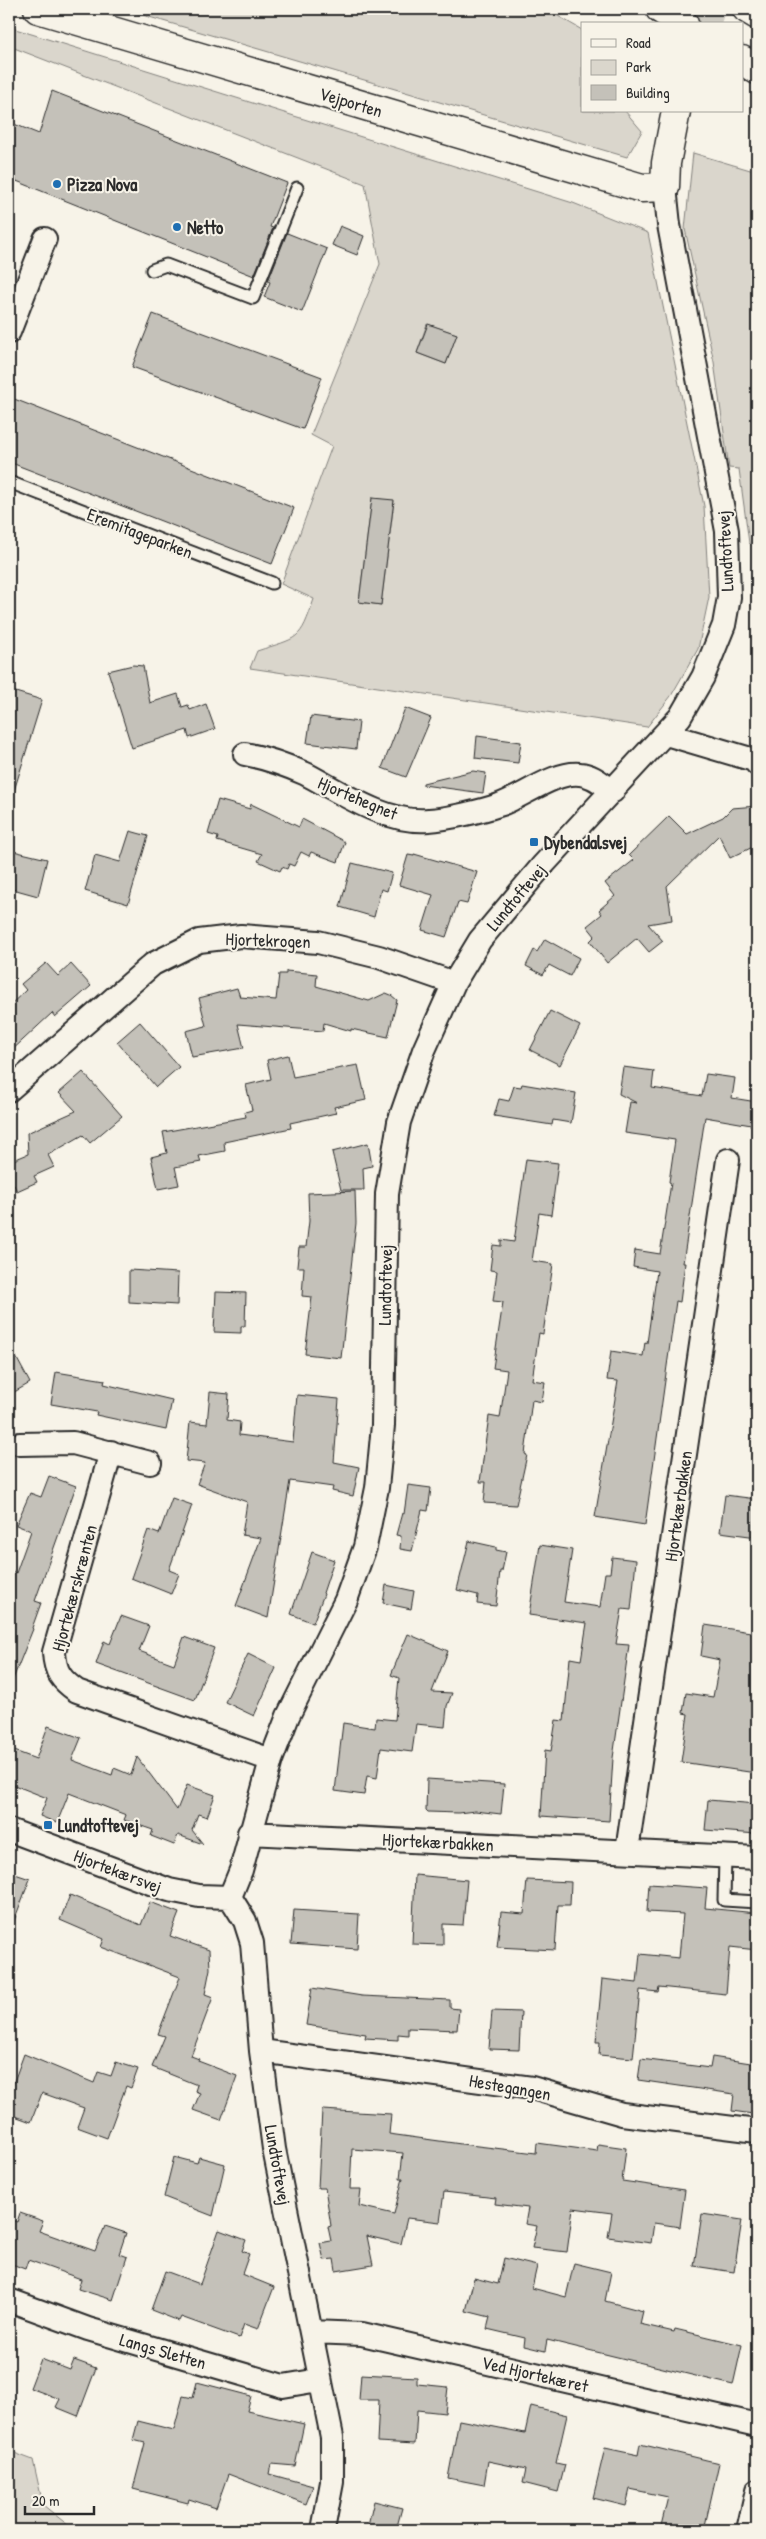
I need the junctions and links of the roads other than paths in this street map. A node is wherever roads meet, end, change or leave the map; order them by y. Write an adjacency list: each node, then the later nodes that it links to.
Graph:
1 (38, 9): 9 (main road, Vejporten)
2 (660, 9): 5 (main road)
3 (747, 9): 4 (main road)
4 (757, 15)
5 (681, 22)
6 (744, 61): 7 (main road)
7 (757, 70)
8 (676, 112): 9 (main road, Lundtoftevej)
9 (665, 187): 16 (street, Lundtoftevej)
10 (296, 188): 12 (lane)
11 (45, 239): 13 (street)
12 (152, 270)
13 (9, 332)
14 (9, 482): 15 (lane, Eremitageparken)
15 (272, 583)
16 (666, 734): 18 (street); 19 (street, Lundtoftevej)
17 (245, 754): 19 (street, Hjortehegnet)
18 (757, 764)
19 (613, 791): 20 (street, Lundtoftevej)
20 (454, 984): 21 (street, Hjortekrogen); 26 (street, Lundtoftevej)
21 (9, 1090)
22 (728, 1160): 29 (street, Hjortekærbakken)
23 (20, 1444): 24 (street)
24 (111, 1452): 25 (street); 26 (street, Hjortekærskrænten)
25 (150, 1463)
26 (271, 1760): 28 (street, Lundtoftevej)
27 (9, 1830): 32 (street, Hjortekærsvej)
28 (250, 1833): 29 (street, Hjortekærbakken); 32 (street, Lundtoftevej)
29 (627, 1851): 30 (street, Hjortekærbakken)
30 (725, 1856): 31 (street, Hjortekærbakken); 33 (lane)
31 (757, 1858)
32 (230, 1897): 34 (street, Lundtoftevej)
33 (757, 1902)
34 (261, 2051): 35 (street, Hestegangen); 37 (street, Lundtoftevej)
35 (757, 2131)
36 (9, 2300): 38 (street, Langs Sletten)
37 (311, 2332): 38 (street, Lundtoftevej); 39 (street, Ved Hjortekæret)
38 (320, 2380): 41 (street, Lundtoftevej)
39 (757, 2425)
40 (757, 2491): 42 (street)
41 (323, 2530)
42 (748, 2530)

